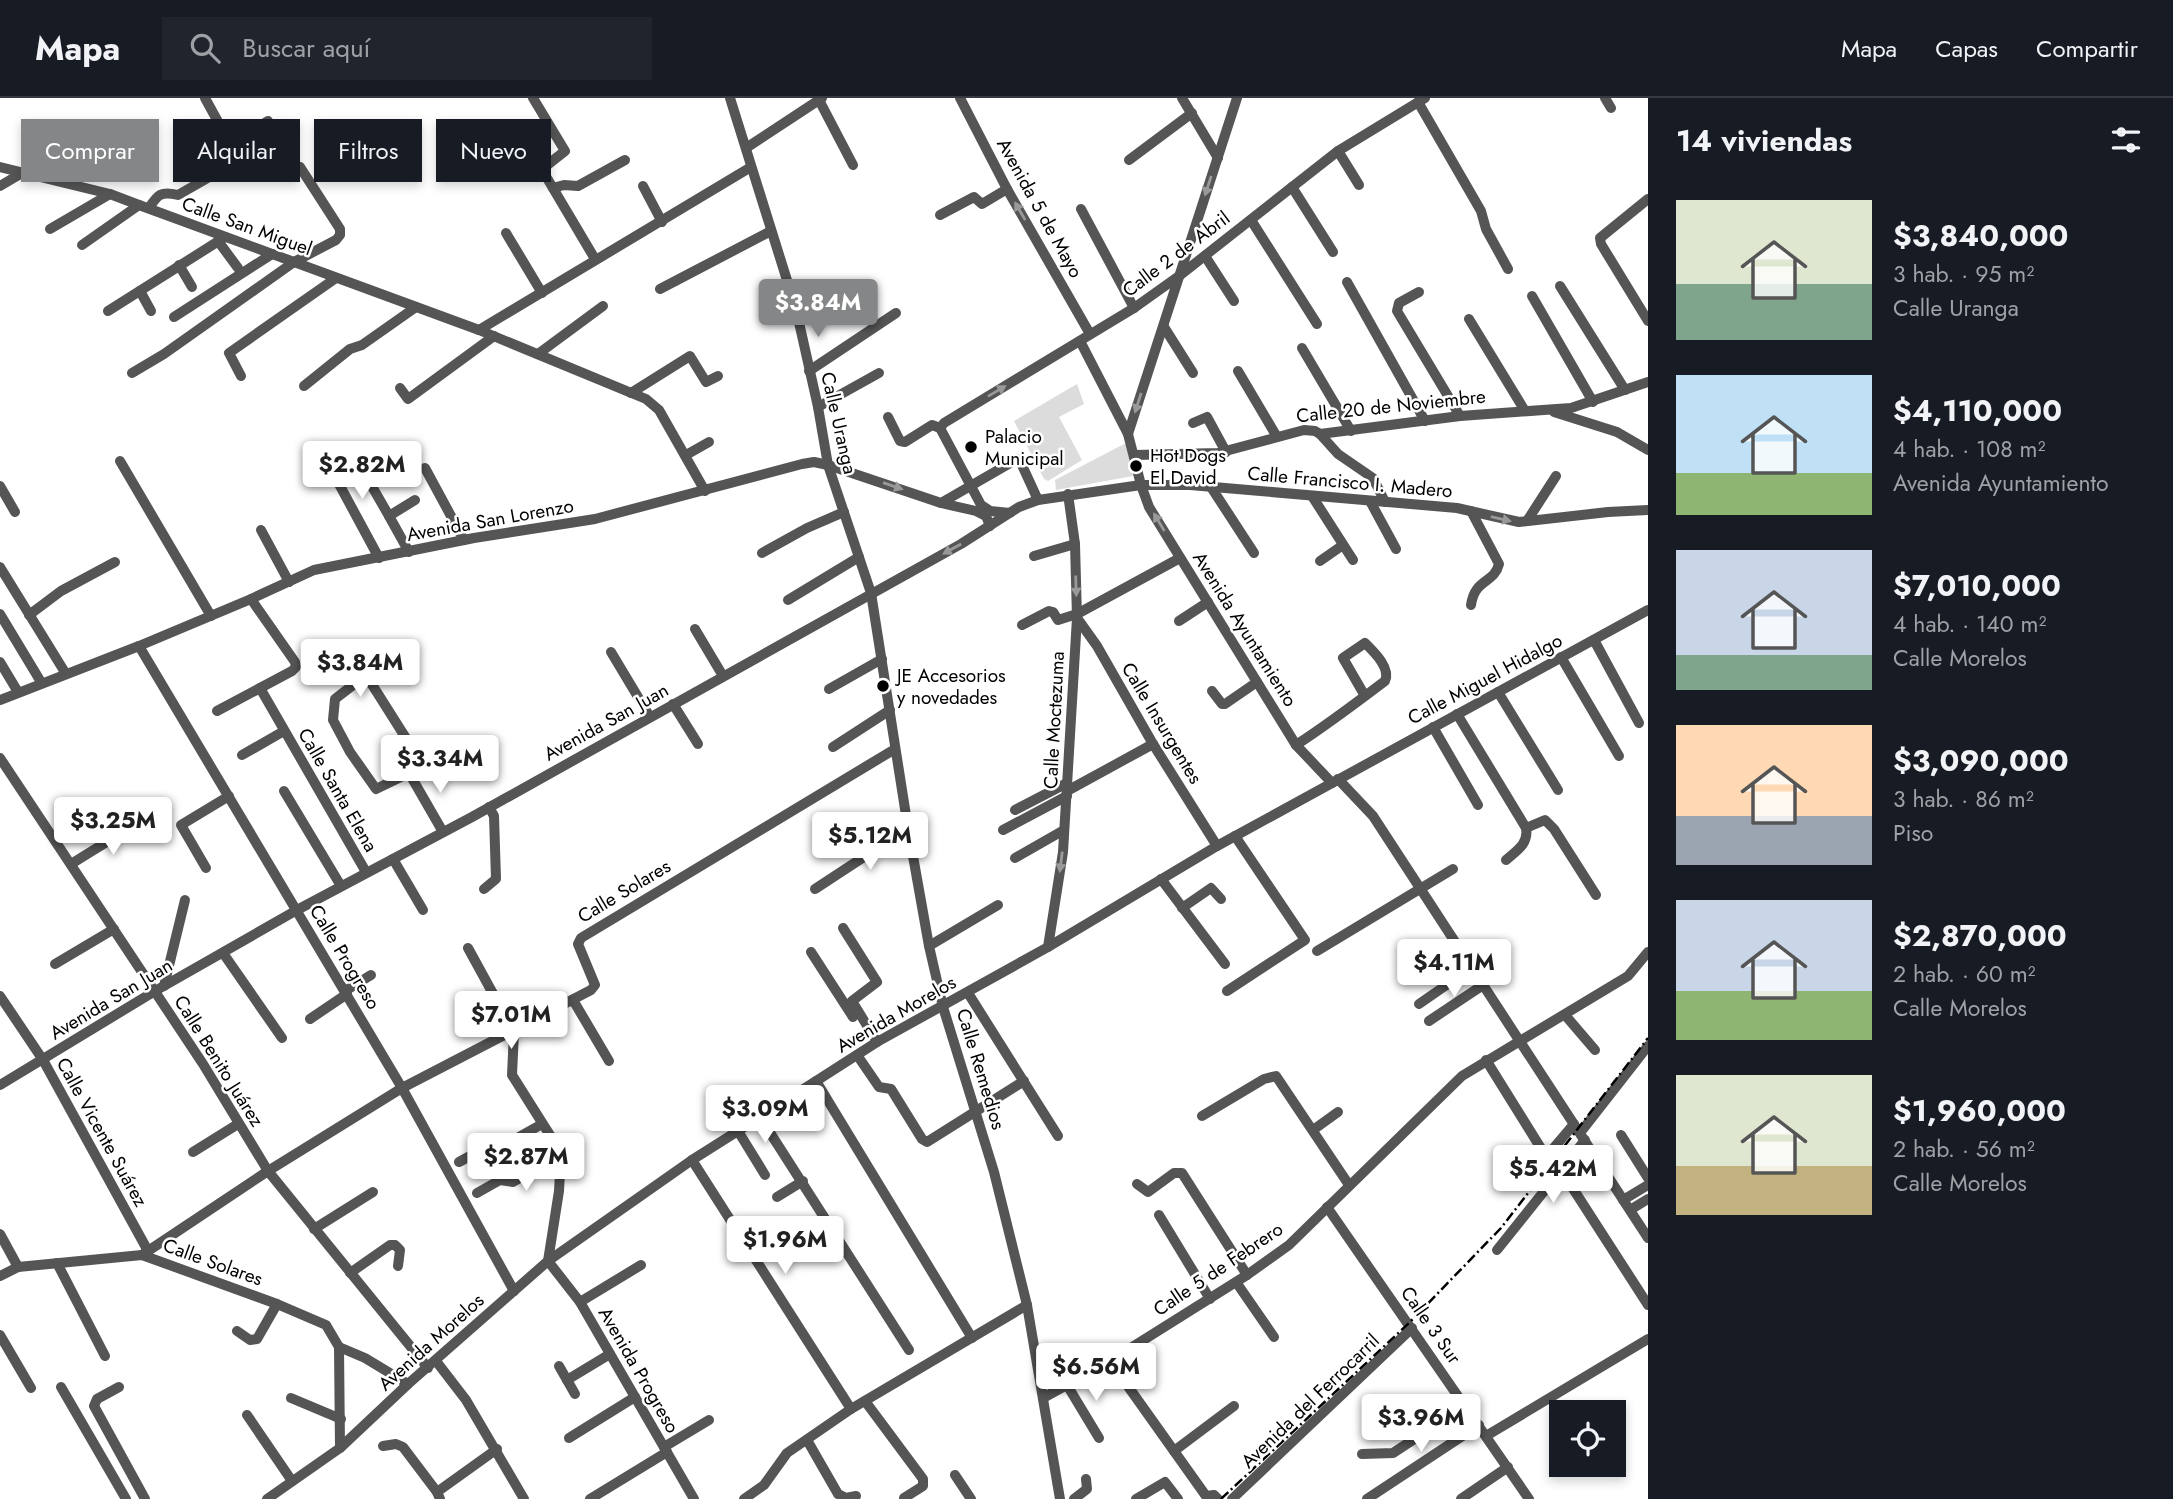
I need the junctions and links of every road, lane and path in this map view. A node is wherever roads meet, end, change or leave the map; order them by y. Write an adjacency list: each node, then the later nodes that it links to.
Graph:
1 (533, 98): 30 (street)
2 (730, 98): 13 (street, Calle Uranga)
3 (960, 98): 31 (street, Avenida 5 de Mayo)
4 (1182, 98): 11 (street)
5 (1237, 98): 15 (street)
6 (1605, 98): 10 (street)
7 (208, 99): 12 (street)
8 (820, 99): 13 (street); 18 (street)
9 (1421, 100): 14 (street, Calle 2 de Abril); 51 (street)
10 (1611, 108)
11 (1192, 113): 15 (street); 17 (street)
12 (218, 119)
13 (746, 148): 21 (street, Calle Uranga)
14 (1338, 151): 26 (street); 29 (street, Calle 2 de Abril)
15 (1218, 158): 52 (street, one-way to 52)
16 (625, 160): 30 (street)
17 (1129, 160)
18 (853, 165)
19 (0, 167): 22 (street, Calle San Miguel)
20 (300, 167): 48 (street)
21 (751, 167): 38 (street); 40 (street, Calle Uranga)
22 (21, 173)
23 (21, 174): 27 (street)
24 (60, 182): 32 (street, Calle San Miguel)
25 (202, 182): 34 (street)
26 (1359, 185)
27 (0, 186)
28 (643, 186): 38 (street)
29 (1292, 187): 37 (street, Calle 2 de Abril); 44 (street)
30 (554, 188): 47 (street)
31 (1007, 189): 36 (street); 75 (street, Avenida 5 de Mayo, one-way to 31)
32 (110, 194): 34 (street, Calle San Miguel); 39 (street)
33 (1648, 199): 71 (street)
34 (144, 206): 42 (street, Calle San Miguel); 43 (street)
35 (1081, 209): 65 (street)
36 (940, 215)
37 (1251, 220): 46 (street, Calle 2 de Abril); 72 (street)
38 (662, 222): 47 (street)
39 (50, 229)
40 (771, 231): 57 (street); 80 (street, Calle Uranga)
41 (506, 233): 60 (street)
42 (221, 239): 45 (street, Calle San Miguel); 49 (street); 50 (street)
43 (82, 245)
44 (1333, 252)
45 (272, 254): 48 (street, Calle San Miguel); 69 (street)
46 (1205, 256): 52 (street, Calle 2 de Abril); 62 (street)
47 (595, 259): 60 (street)
48 (294, 262): 53 (street, Calle San Miguel); 82 (street)
49 (179, 265): 56 (street); 58 (street)
50 (237, 268)
51 (1508, 269)
52 (1179, 276): 65 (street, Calle 2 de Abril); 73 (street)
53 (336, 278): 64 (street, Calle San Miguel); 85 (street)
54 (1346, 282): 98 (street)
55 (1560, 286): 90 (street)
56 (192, 287)
57 (660, 289)
58 (140, 290): 66 (street); 67 (street)
59 (1419, 292): 96 (street)
60 (542, 293): 74 (street)
61 (1532, 296): 92 (street)
62 (1234, 301)
63 (603, 306): 79 (street)
64 (416, 307): 74 (street, Calle San Miguel); 88 (street)
65 (1133, 308): 75 (street, Calle 2 de Abril)
66 (108, 311)
67 (151, 311)
68 (896, 313): 80 (street)
69 (174, 317)
70 (1469, 319): 94 (street)
71 (1648, 321)
72 (1317, 324)
73 (1164, 327): 84 (street); 102 (street, one-way to 102)
74 (479, 330): 76 (street, Calle San Miguel)
75 (1090, 334): 77 (street, Calle 2 de Abril)
76 (494, 336): 79 (street, Calle San Miguel); 89 (street)
77 (1080, 341): 100 (street, Calle 2 de Abril, one-way to 77); 102 (street, Avenida Ayuntamiento)
78 (1302, 348): 101 (street)
79 (538, 354): 91 (street, Calle San Miguel)
80 (809, 371): 93 (street, Calle Uranga)
81 (1238, 371): 104 (street)
82 (132, 373)
83 (879, 373): 93 (street)
84 (1193, 373)
85 (241, 376)
86 (718, 376): 91 (street)
87 (1648, 382): 90 (street, Calle 20 de Noviembre)
88 (304, 386)
89 (400, 388)
90 (1625, 390): 92 (street, Calle 20 de Noviembre)
91 (631, 393): 109 (street, Calle San Miguel)
92 (1593, 402): 95 (street, Calle 20 de Noviembre)
93 (818, 407): 112 (street, Calle Uranga)
94 (1525, 411): 95 (street, Calle 20 de Noviembre); 96 (street, Calle 20 de Noviembre)
95 (1551, 411): 107 (street)
96 (1460, 416): 98 (street, Calle 20 de Noviembre)
97 (888, 417): 100 (street, Calle 2 de Abril)
98 (1425, 421): 101 (street, Calle 20 de Noviembre)
99 (1193, 422): 108 (street)
100 (940, 428): 116 (street)
101 (1351, 431): 103 (street, Calle 20 de Noviembre)
102 (1128, 434): 110 (street, Avenida Ayuntamiento)
103 (1320, 434): 104 (street, Calle 20 de Noviembre); 126 (street)
104 (1277, 437): 108 (street, Calle 20 de Noviembre)
105 (709, 442): 109 (street)
106 (319, 447): 146 (street)
107 (1648, 450)
108 (1226, 452): 110 (street, Calle 20 de Noviembre)
109 (686, 455): 120 (street, Calle San Miguel)
110 (1135, 455): 117 (street, Avenida Ayuntamiento)
111 (120, 461): 161 (street)
112 (828, 465): 120 (street, Avenida San Lorenzo); 127 (street, Avenida San Lorenzo, one-way to 127); 131 (street, Calle Uranga)
113 (425, 468): 137 (street)
114 (362, 469): 133 (street)
115 (1556, 476): 134 (street)
116 (970, 485): 124 (street); 127 (street); 132 (street)
117 (1141, 485): 118 (street, Calle Francisco I. Madero); 121 (street, Calle Francisco I. Madero); 147 (street, Avenida Ayuntamiento, one-way to 117)
118 (1211, 487): 122 (street, Calle Francisco I. Madero); 143 (street)
119 (1, 491): 130 (street)
120 (705, 491): 137 (street, Avenida San Lorenzo)
121 (1068, 494): 124 (street, Calle Francisco I. Madero); 138 (street, Calle Moctezuma)
122 (1312, 496): 125 (street, Calle Francisco I. Madero); 139 (street)
123 (415, 500): 133 (street)
124 (1038, 500): 132 (street, Calle Francisco I. Madero)
125 (1370, 501): 126 (street, Calle Francisco I. Madero); 140 (street)
126 (1384, 502): 129 (street, Calle Francisco I. Madero)
127 (941, 503): 135 (street, Avenida San Lorenzo)
128 (1648, 510): 134 (street, Calle Francisco I. Madero)
129 (1471, 511): 134 (street, Calle Francisco I. Madero, one-way to 134); 157 (street)
130 (15, 512)
131 (844, 512): 142 (street); 145 (street, Calle Uranga)
132 (1010, 513): 135 (street, Avenida San Juan)
133 (389, 516): 141 (street)
134 (1527, 522)
135 (990, 526): 153 (street, Avenida San Juan, one-way to 153)
136 (261, 530): 152 (street)
137 (464, 540): 141 (street, Avenida San Lorenzo)
138 (1075, 544): 144 (street); 162 (street, Calle Moctezuma, one-way to 162)
139 (1343, 545): 148 (street); 149 (street)
140 (1396, 549)
141 (409, 552): 146 (street, Avenida San Lorenzo)
142 (762, 553)
143 (1254, 553)
144 (1034, 556)
145 (859, 557): 153 (street, Calle Uranga); 155 (street)
146 (379, 558): 152 (street, Avenida San Lorenzo)
147 (1180, 558): 156 (street, Avenida Ayuntamiento); 162 (street)
148 (1353, 560)
149 (1320, 561)
150 (115, 562): 160 (street)
151 (0, 567): 160 (street)
152 (289, 582): 154 (street, Avenida San Lorenzo)
153 (871, 593): 170 (street, Calle Remedios); 173 (street, Avenida San Juan)
154 (251, 599): 161 (street, Avenida San Lorenzo); 176 (street)
155 (788, 600)
156 (1208, 602): 163 (street); 174 (street, Avenida Ayuntamiento)
157 (1471, 605)
158 (1648, 610): 166 (street, Calle Miguel Hidalgo)
159 (0, 614): 175 (street)
160 (29, 615): 172 (street)
161 (211, 616): 167 (street, Avenida San Lorenzo)
162 (1077, 616): 164 (street); 192 (street, Calle Insurgentes); 201 (street, Calle Moctezuma)
163 (1179, 621)
164 (1022, 625)
165 (695, 629): 173 (street)
166 (1594, 639): 169 (street, Calle Miguel Hidalgo); 188 (street)
167 (139, 646): 172 (street, Avenida San Lorenzo); 204 (street, Calle Progreso)
168 (611, 652): 187 (street)
169 (1561, 657): 180 (street, Calle Miguel Hidalgo); 197 (street)
170 (882, 659): 177 (street); 184 (street, Calle Remedios)
171 (0, 662): 179 (street)
172 (66, 674): 175 (street, Avenida San Lorenzo)
173 (723, 676): 183 (street, Avenida San Juan)
174 (1257, 681): 178 (street); 193 (street, Avenida Ayuntamiento)
175 (41, 682): 179 (street, Avenida San Lorenzo)
176 (260, 688): 185 (street); 190 (street, Calle Santa Elena)
177 (829, 688)
178 (1212, 691)
179 (18, 692): 182 (street, Avenida San Lorenzo)
180 (1498, 692): 186 (street, Calle Miguel Hidalgo); 202 (street)
181 (1365, 696): 181 (street); 193 (street)
182 (0, 700)
183 (673, 704): 187 (street, Avenida San Juan); 191 (street)
184 (890, 710): 194 (street); 195 (street, Calle Remedios)
185 (217, 711)
186 (1457, 714): 189 (street, Calle Miguel Hidalgo); 210 (street)
187 (650, 717): 206 (street, Avenida San Juan)
188 (1639, 723)
189 (1433, 727): 200 (street, Calle Miguel Hidalgo); 205 (street)
190 (284, 731): 196 (street); 222 (street, Calle Santa Elena)
191 (698, 744)
192 (1153, 744): 201 (street); 215 (street, Calle Insurgentes)
193 (1296, 745): 200 (street, Avenida Ayuntamiento)
194 (833, 747)
195 (895, 749): 209 (street, Calle Remedios); 256 (street, Calle Solares)
196 (242, 755)
197 (1619, 756)
198 (0, 758): 219 (street, Calle Benito Juárez)
199 (409, 773): 199 (street); 213 (street)
200 (1335, 781): 214 (street, Avenida Morelos); 225 (street, Avenida Ayuntamiento)
201 (1067, 790): 207 (street); 211 (street); 212 (street, Calle Moctezuma)
202 (1559, 790)
203 (284, 791): 224 (street)
204 (229, 796): 220 (street); 233 (street, Calle Progreso)
205 (1478, 805)
206 (489, 807): 213 (street, Avenida San Juan); 226 (street)
207 (1016, 810)
208 (139, 822): 219 (street)
209 (908, 828): 227 (street); 237 (street, Calle Remedios)
210 (1525, 828): 218 (street); 228 (street)
211 (1003, 830)
212 (1064, 830): 216 (street); 238 (street, Calle Moctezuma, one-way to 238)
213 (443, 832): 217 (street, Avenida San Juan)
214 (1235, 836): 215 (street, Avenida Morelos); 252 (street)
215 (1217, 846): 223 (street, Avenida Morelos)
216 (1015, 858)
217 (393, 859): 222 (street, Avenida San Juan); 234 (street)
218 (1506, 860)
219 (71, 864): 236 (street, Calle Benito Juárez)
220 (206, 868)
221 (1453, 869): 225 (street)
222 (366, 872): 224 (street, Avenida San Juan)
223 (1161, 879): 232 (street); 238 (street, Avenida Morelos)
224 (341, 886): 233 (street, Avenida San Juan)
225 (1420, 888): 239 (street, Avenida Ayuntamiento); 241 (street)
226 (484, 889)
227 (815, 889)
228 (1596, 895)
229 (1221, 899): 232 (street)
230 (185, 900): 251 (street)
231 (998, 905): 237 (street)
232 (1182, 908): 246 (street)
233 (297, 910): 244 (street, Avenida San Juan); 253 (street, Calle Progreso)
234 (424, 910)
235 (842, 928): 265 (street)
236 (114, 929): 245 (street); 251 (street, Calle Benito Juárez)
237 (929, 946): 258 (street, Calle Remedios)
238 (1048, 947): 254 (street, Avenida Morelos)
239 (1458, 947): 247 (street, Avenida Ayuntamiento); 249 (street)
240 (468, 948): 262 (street)
241 (1317, 951)
242 (811, 952): 265 (street)
243 (1648, 952): 259 (street, Calle 5 de Febrero)
244 (223, 953): 251 (street, Avenida San Juan); 263 (street)
245 (55, 964)
246 (1225, 964)
247 (1471, 968): 250 (street, Avenida Ayuntamiento); 257 (street)
248 (371, 975): 253 (street)
249 (1414, 979)
250 (1483, 985): 261 (street); 264 (street, Avenida Ayuntamiento)
251 (160, 989): 269 (street, Avenida San Juan); 280 (street, Calle Benito Juárez)
252 (1227, 991)
253 (346, 993): 260 (street); 275 (street, Calle Progreso)
254 (968, 993): 258 (street, Avenida Morelos); 273 (street)
255 (0, 996): 269 (street, Calle Vicente Suárez)
256 (573, 1000): 262 (street, Calle Solares); 271 (street)
257 (1419, 1004)
258 (943, 1007): 265 (street, Avenida Morelos); 276 (street, Calle Remedios)
259 (1565, 1015): 264 (street, Calle 5 de Febrero); 267 (street)
260 (310, 1019)
261 (1429, 1021)
262 (514, 1032): 275 (street, Calle Solares); 281 (street)
263 (282, 1038)
264 (1520, 1040): 270 (street, Calle 5 de Febrero); 284 (street, Avenida Ayuntamiento)
265 (874, 1044): 268 (street, Avenida Morelos)
266 (1648, 1046): 284 (street)
267 (1595, 1050)
268 (857, 1055): 272 (street, Avenida Morelos); 276 (street)
269 (43, 1060): 274 (street, Avenida San Juan); 310 (street, Calle Vicente Suárez)
270 (1486, 1060): 284 (street); 297 (street, Calle 5 de Febrero)
271 (609, 1061)
272 (816, 1081): 279 (street, Avenida Morelos); 330 (street)
273 (1024, 1081): 276 (street); 286 (street)
274 (0, 1085)
275 (402, 1088): 292 (street, Calle Solares); 320 (street, Calle Progreso)
276 (976, 1111): 324 (street, Calle Remedios)
277 (1338, 1112): 283 (street)
278 (1202, 1116): 283 (street)
279 (760, 1117): 282 (street, Avenida Morelos); 295 (street)
280 (238, 1124): 287 (street); 292 (street, Calle Benito Juárez)
281 (542, 1124): 288 (street); 290 (street)
282 (738, 1130): 289 (street, Avenida Morelos); 293 (street)
283 (1313, 1130): 297 (street)
284 (1580, 1132): 291 (street); 303 (street, Avenida Ayuntamiento)
285 (1621, 1135): 294 (street)
286 (1058, 1136)
287 (193, 1152)
288 (557, 1156): 300 (street); 311 (street)
289 (692, 1160): 311 (street, Avenida Morelos); 352 (street)
290 (459, 1162)
291 (1561, 1170): 309 (street); 325 (street)
292 (268, 1171): 306 (street, Calle Benito Juárez); 310 (street, Calle Solares)
293 (765, 1175)
294 (1648, 1178)
295 (803, 1181): 301 (street); 333 (street)
296 (1137, 1184): 317 (street)
297 (1349, 1185): 304 (street, Calle 5 de Febrero)
298 (1648, 1185): 303 (street)
299 (373, 1192): 306 (street)
300 (477, 1193)
301 (777, 1197)
302 (1648, 1199): 303 (street)
303 (1627, 1205): 308 (street, Avenida Ayuntamiento)
304 (1327, 1207): 317 (street, Calle 5 de Febrero); 326 (street, Calle 3 Sur)
305 (1159, 1215): 321 (street)
306 (314, 1229): 316 (street, Calle Benito Juárez)
307 (0, 1234): 315 (street)
308 (1648, 1238)
309 (1497, 1250)
310 (145, 1253): 312 (street, Calle Solares); 323 (street, Calle Solares)
311 (548, 1261): 320 (street, Avenida Morelos); 322 (street, Avenida Progreso)
312 (57, 1263): 315 (street, Calle Solares); 335 (street)
313 (641, 1265): 322 (street)
314 (398, 1266): 316 (street)
315 (19, 1267): 318 (street, Calle Solares)
316 (350, 1273): 337 (street, Calle Benito Juárez)
317 (1247, 1275): 319 (street, Calle 5 de Febrero)
318 (0, 1276)
319 (1236, 1282): 321 (street, Calle 5 de Febrero); 329 (street)
320 (514, 1291): 337 (street, Avenida Morelos)
321 (1210, 1299): 336 (street, Calle 5 de Febrero)
322 (580, 1302): 334 (street, Avenida Progreso)
323 (277, 1304): 327 (street); 332 (street, Calle Solares)
324 (1027, 1305): 330 (street); 348 (street, Calle Remedios)
325 (1648, 1306)
326 (1412, 1328): 350 (street, Calle 3 Sur); 387 (street, Avenida del Ferrocarril)
327 (237, 1331)
328 (0, 1335): 344 (street)
329 (1274, 1337)
330 (972, 1338): 349 (street)
331 (1648, 1339): 357 (street)
332 (339, 1347): 340 (street, Calle Solares); 354 (street)
333 (909, 1350)
334 (610, 1354): 339 (street); 346 (street, Avenida Progreso)
335 (105, 1356)
336 (1110, 1361): 341 (street, Calle 5 de Febrero); 365 (street)
337 (432, 1364): 340 (street, Avenida Morelos); 363 (street, Calle Benito Juárez)
338 (559, 1366): 339 (street)
339 (568, 1380): 345 (street)
340 (408, 1384): 362 (street, Avenida Morelos)
341 (1067, 1385): 348 (street, Calle 5 de Febrero); 359 (street)
342 (61, 1387): 375 (street)
343 (119, 1387): 376 (street)
344 (31, 1388)
345 (575, 1394)
346 (635, 1397): 358 (street); 364 (street, Avenida Progreso)
347 (291, 1398): 354 (street)
348 (1043, 1398): 383 (street, Calle Remedios)
349 (865, 1401): 352 (street); 373 (street)
350 (1466, 1405): 356 (street, Calle 3 Sur); 366 (street)
351 (1234, 1406): 365 (street)
352 (851, 1409): 360 (street)
353 (247, 1415): 370 (street)
354 (341, 1419): 362 (street)
355 (709, 1420): 364 (street)
356 (1479, 1425): 357 (street, Calle 3 Sur); 388 (street)
357 (1486, 1436): 367 (street, Calle 3 Sur)
358 (569, 1438)
359 (1099, 1438)
360 (807, 1440): 372 (street); 381 (street)
361 (383, 1446): 371 (street)
362 (340, 1448): 370 (street, Avenida Morelos)
363 (497, 1449): 371 (street); 378 (street, Calle Benito Juárez)
364 (666, 1449): 379 (street); 380 (street, Avenida Progreso)
365 (1174, 1451): 374 (street)
366 (1362, 1454)
367 (1508, 1468): 389 (street); 390 (street, Calle 3 Sur)
368 (955, 1475): 382 (street)
369 (1086, 1479): 384 (street)
370 (292, 1481): 377 (street, Avenida Morelos)
371 (439, 1495)
372 (856, 1496)
373 (904, 1498)
374 (1209, 1498)
375 (126, 1499)
376 (145, 1499)
377 (267, 1499)
378 (524, 1499)
379 (590, 1499)
380 (694, 1499)
381 (744, 1499)
382 (971, 1499)
383 (1060, 1499)
384 (1074, 1499)
385 (1136, 1499): 386 (street)
386 (1178, 1499)
387 (1232, 1499)
388 (1367, 1499)
389 (1461, 1499)
390 (1529, 1499)

